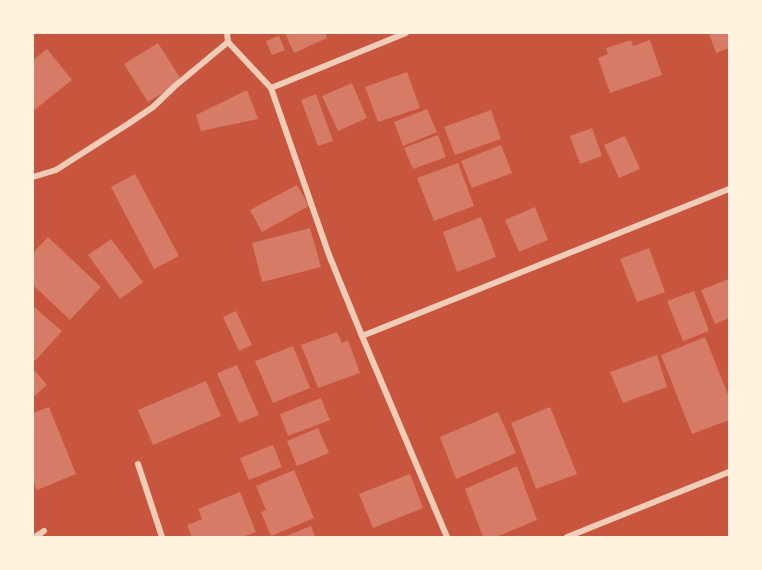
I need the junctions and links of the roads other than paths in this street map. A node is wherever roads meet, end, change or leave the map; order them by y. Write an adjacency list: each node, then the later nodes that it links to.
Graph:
1 (227, 33): 3 (street)
2 (406, 33): 4 (street)
3 (228, 42): 4 (street); 5 (street)
4 (271, 88): 7 (street)
5 (33, 177)
6 (729, 189): 7 (street)
7 (362, 336): 13 (street)
8 (138, 464): 12 (street)
9 (729, 472): 14 (street)
10 (44, 531): 11 (street)
11 (35, 537)
12 (162, 537)
13 (447, 537)
14 (567, 537)

